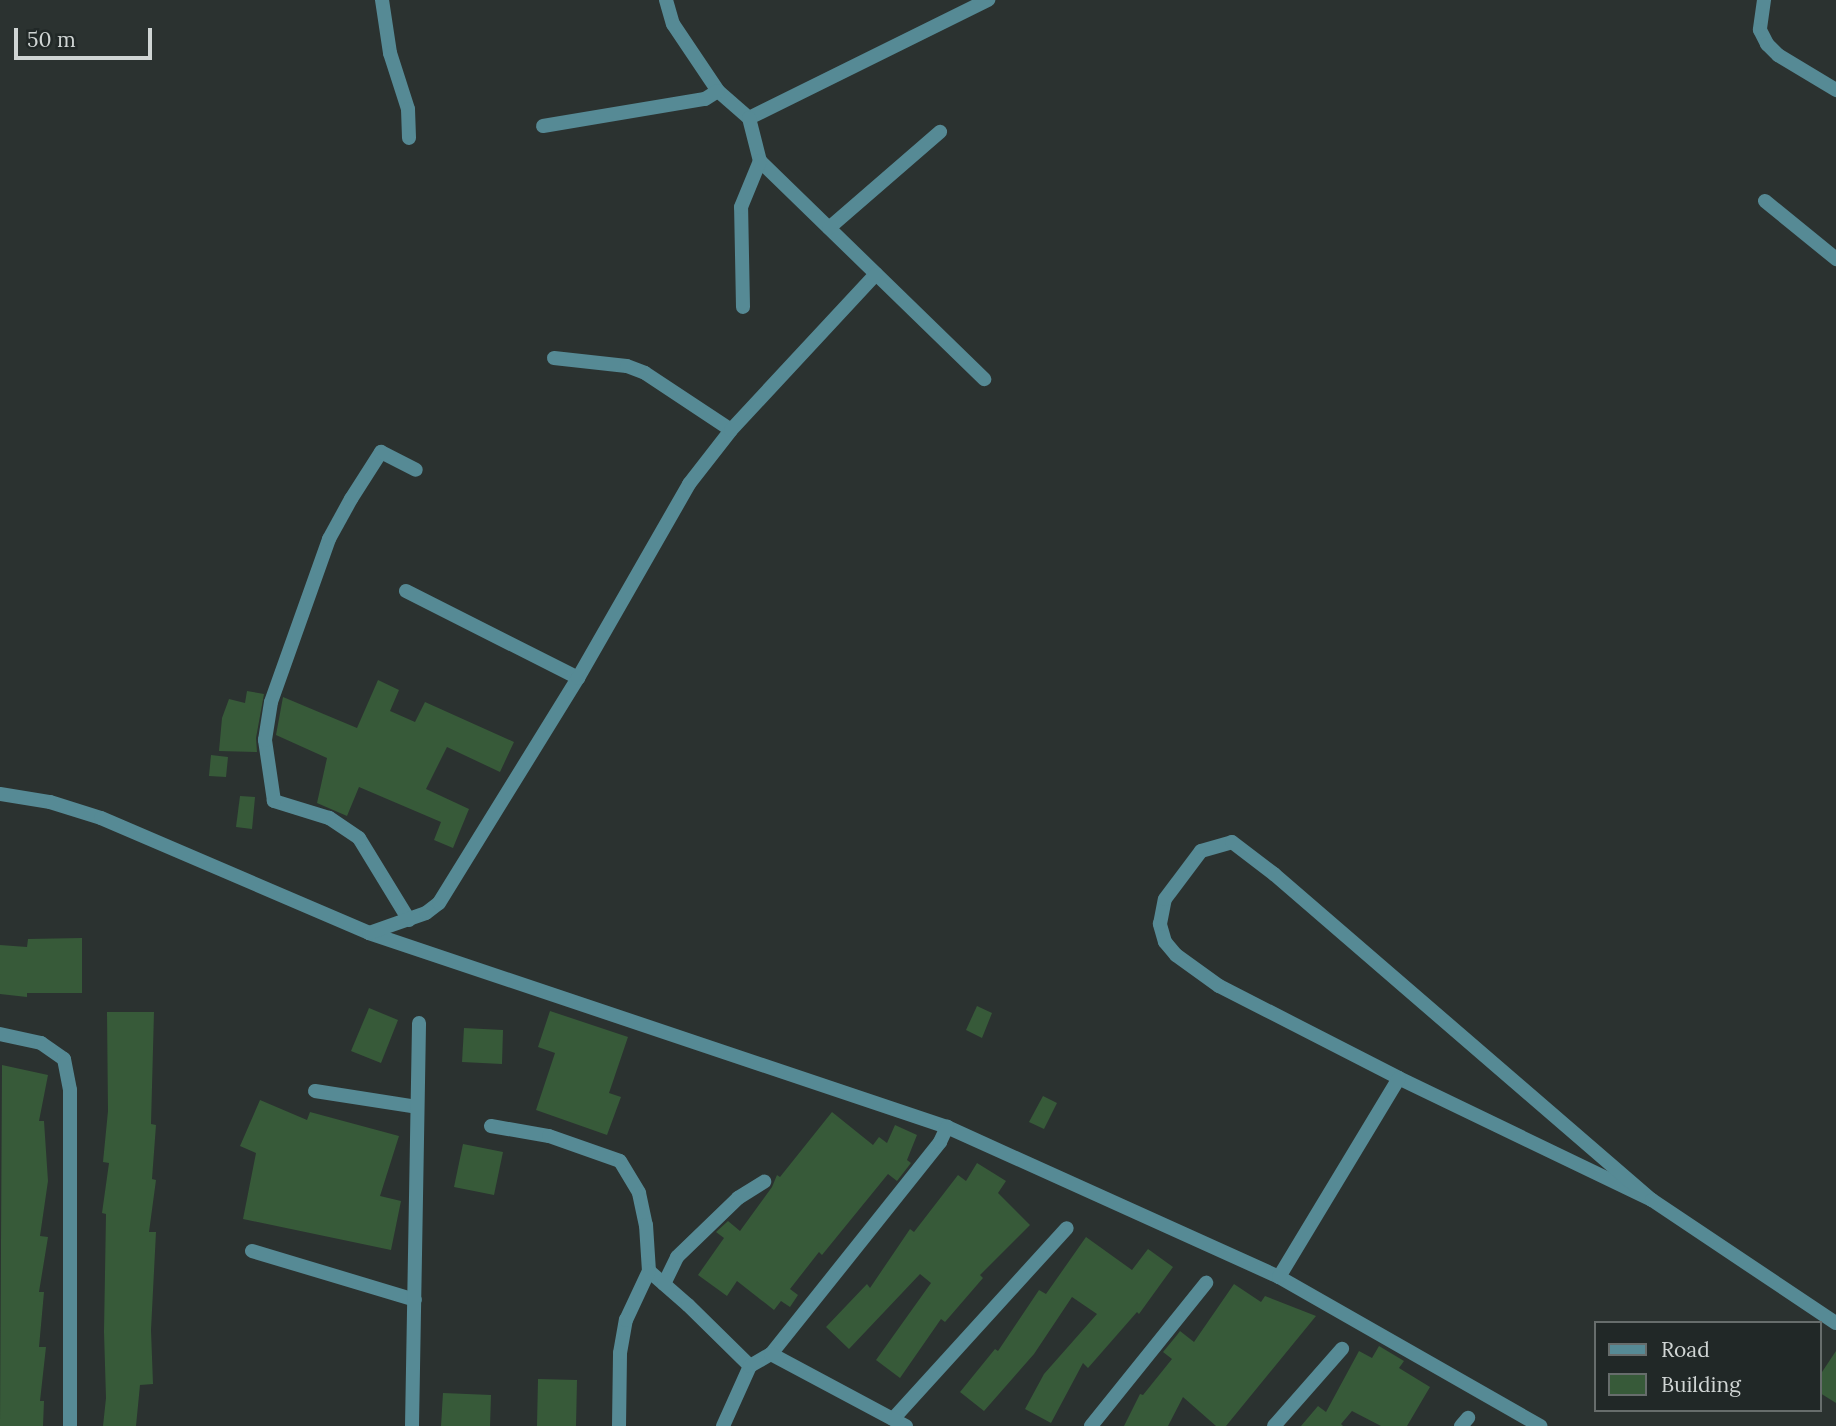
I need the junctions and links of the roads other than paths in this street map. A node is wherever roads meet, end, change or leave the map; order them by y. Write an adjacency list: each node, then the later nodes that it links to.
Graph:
1 (382, 0): 10 (street)
2 (666, 0): 6 (street)
3 (988, 0): 7 (street)
4 (1764, 0): 5 (street)
5 (1836, 90)
6 (718, 91): 7 (street); 8 (street)
7 (749, 118): 11 (street)
8 (543, 126)
9 (940, 132): 13 (street)
10 (409, 138)
11 (760, 161): 13 (street); 16 (street)
12 (1765, 201): 14 (street)
13 (829, 228): 15 (street)
14 (1836, 259)
15 (876, 274): 18 (street); 19 (street)
16 (743, 307)
17 (555, 358): 19 (street)
18 (984, 379)
19 (731, 430): 22 (street)
20 (416, 470): 24 (street)
21 (406, 592): 22 (street)
22 (578, 678): 24 (street)
23 (0, 794): 25 (street)
24 (409, 920): 25 (street)
25 (369, 933): 32 (street)
26 (419, 1023): 30 (street)
27 (0, 1034): 47 (street)
28 (1399, 1078): 34 (street); 34 (street); 38 (street)
29 (314, 1091): 30 (street)
30 (417, 1107): 41 (street)
31 (491, 1126): 37 (street)
32 (947, 1127): 38 (street); 44 (street)
33 (764, 1182): 40 (street)
34 (1652, 1200): 42 (street)
35 (1067, 1228): 46 (street)
36 (252, 1251): 41 (street)
37 (649, 1271): 40 (street); 49 (street)
38 (1279, 1277): 53 (street)
39 (1206, 1283): 51 (street)
40 (664, 1284): 45 (street)
41 (415, 1300): 48 (street)
42 (1836, 1323)
43 (1342, 1349): 52 (street)
44 (771, 1354): 45 (street); 46 (street)
45 (750, 1366): 50 (street)
46 (899, 1422)
47 (70, 1426)
48 (412, 1426)
49 (619, 1426)
50 (723, 1426)
51 (1091, 1426)
52 (1274, 1426)
53 (1540, 1426)

